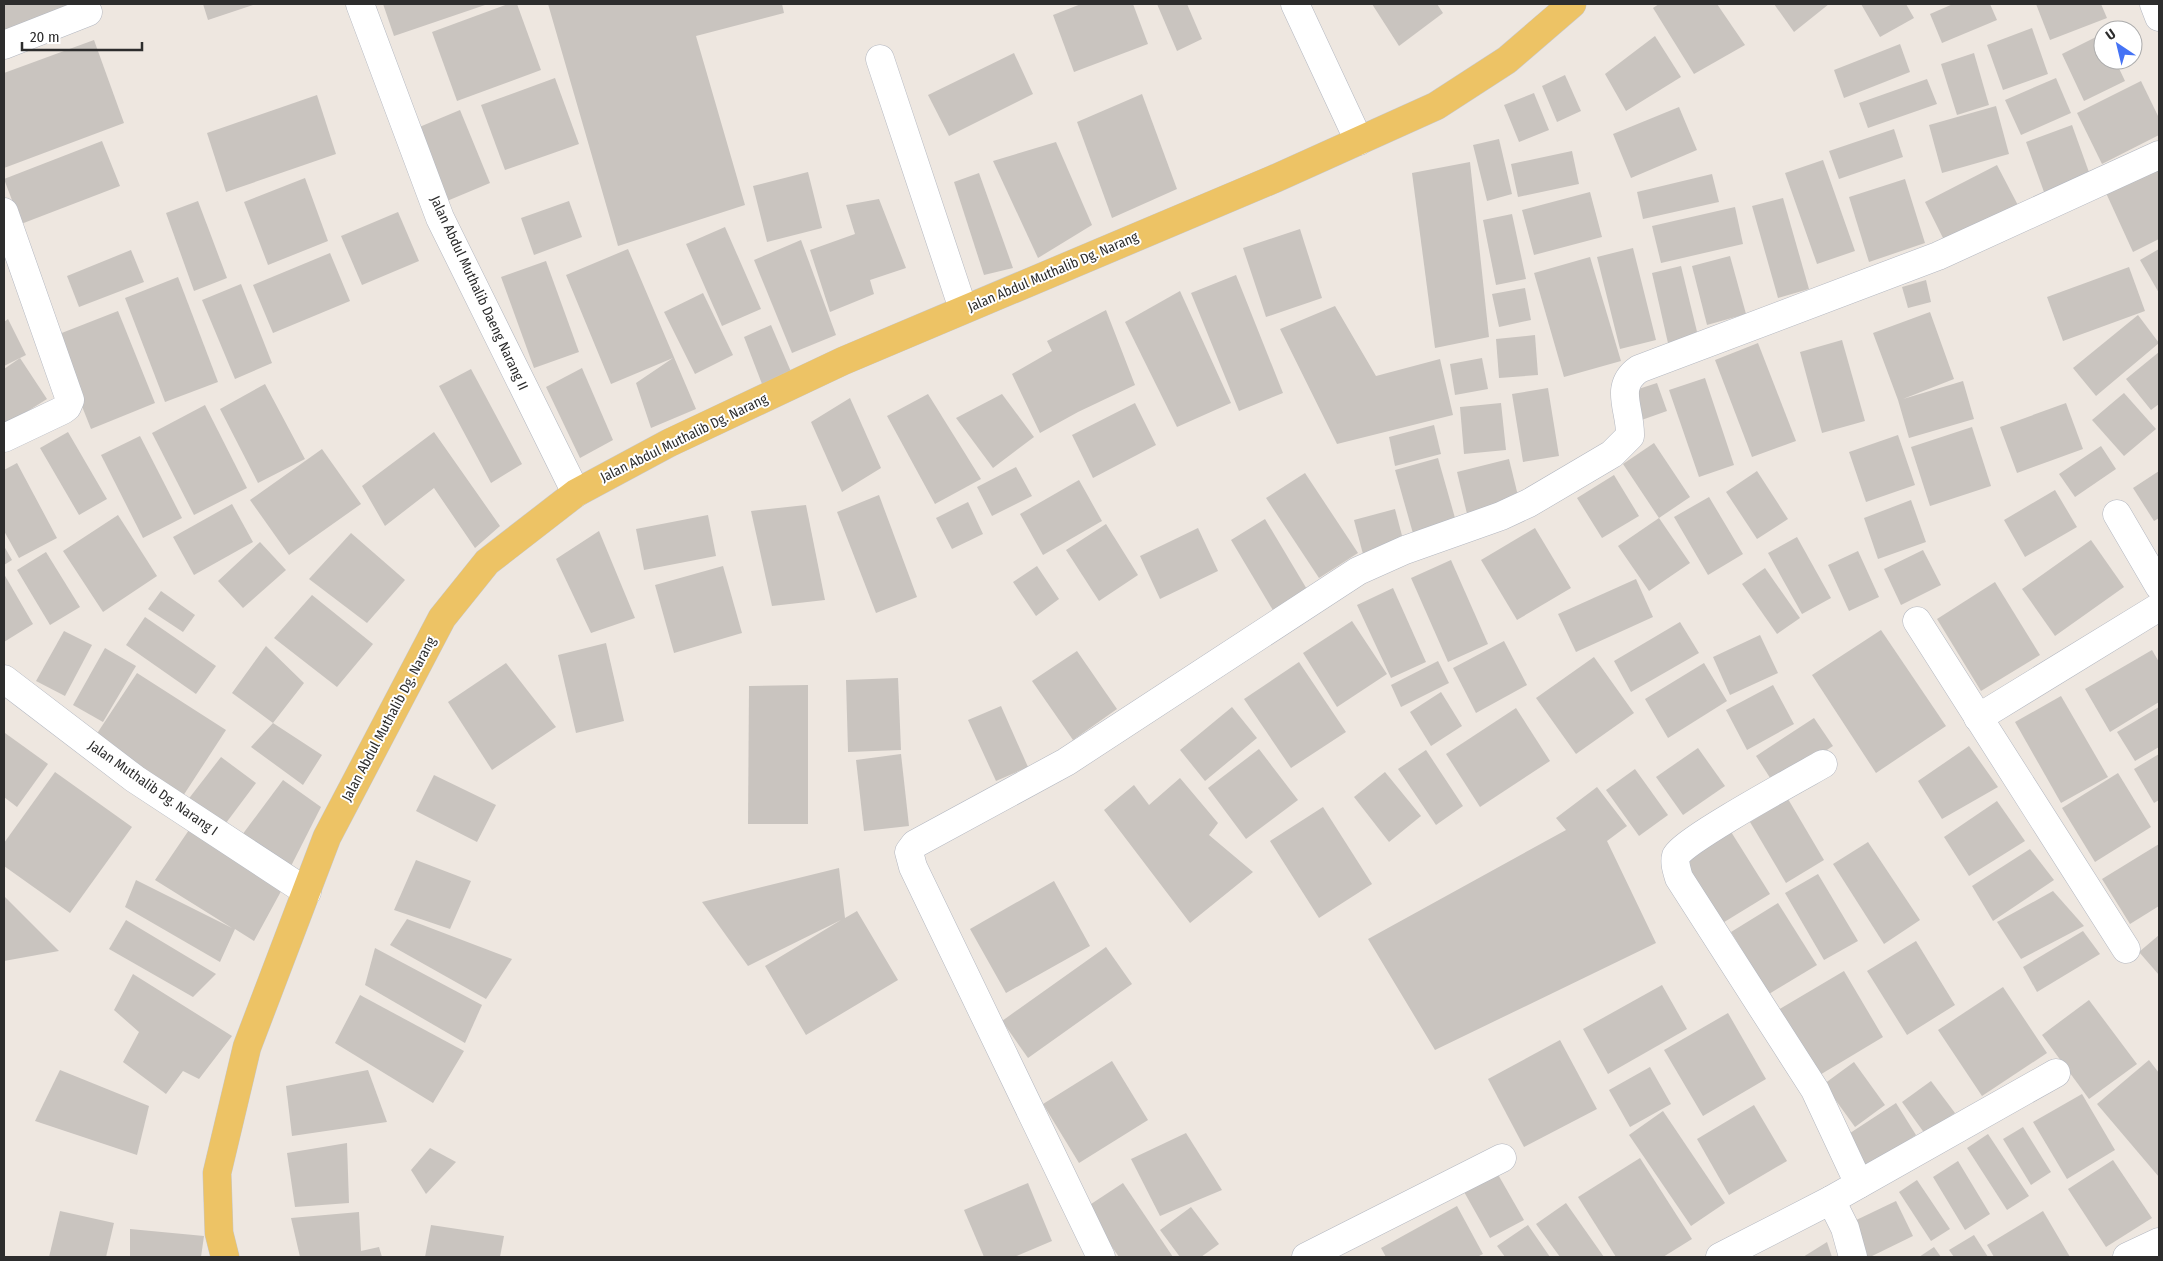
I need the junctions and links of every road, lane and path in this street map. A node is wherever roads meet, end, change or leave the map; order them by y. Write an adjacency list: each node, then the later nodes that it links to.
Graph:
1 (360, 4): 14 (street, Jalan Abdul Muthalib Daeng Narang II)
2 (1295, 4): 9 (street)
3 (1572, 4): 9 (main road, Jalan Abdul Muthalib Dg. Narang)
4 (2154, 4): 6 (street)
5 (88, 12): 7 (street)
6 (2159, 17)
7 (4, 45)
8 (880, 59): 12 (street)
9 (1359, 141): 12 (main road, Jalan Abdul Muthalib Dg. Narang)
10 (2159, 155): 30 (street)
11 (4, 212): 13 (street)
12 (963, 309): 14 (main road, Jalan Abdul Muthalib Dg. Narang)
13 (4, 438)
14 (576, 493): 22 (main road, Jalan Abdul Muthalib Dg. Narang)
15 (2117, 514): 16 (street)
16 (2159, 586)
17 (2159, 607): 20 (street)
18 (1917, 621): 20 (street)
19 (4, 679): 22 (street, Jalan Muthalib Dg. Narang I)
20 (1978, 718): 23 (street)
21 (1823, 764): 26 (street)
22 (307, 892): 29 (main road, Jalan Abdul Muthalib Dg. Narang)
23 (2126, 949)
24 (2056, 1072): 26 (street)
25 (1502, 1158): 31 (street)
26 (1859, 1184): 27 (street)
27 (1831, 1200): 32 (street); 33 (street)
28 (2159, 1242): 34 (street)
29 (225, 1257)
30 (1101, 1257)
31 (1306, 1257)
32 (1720, 1257)
33 (1852, 1257)
34 (2127, 1257)

